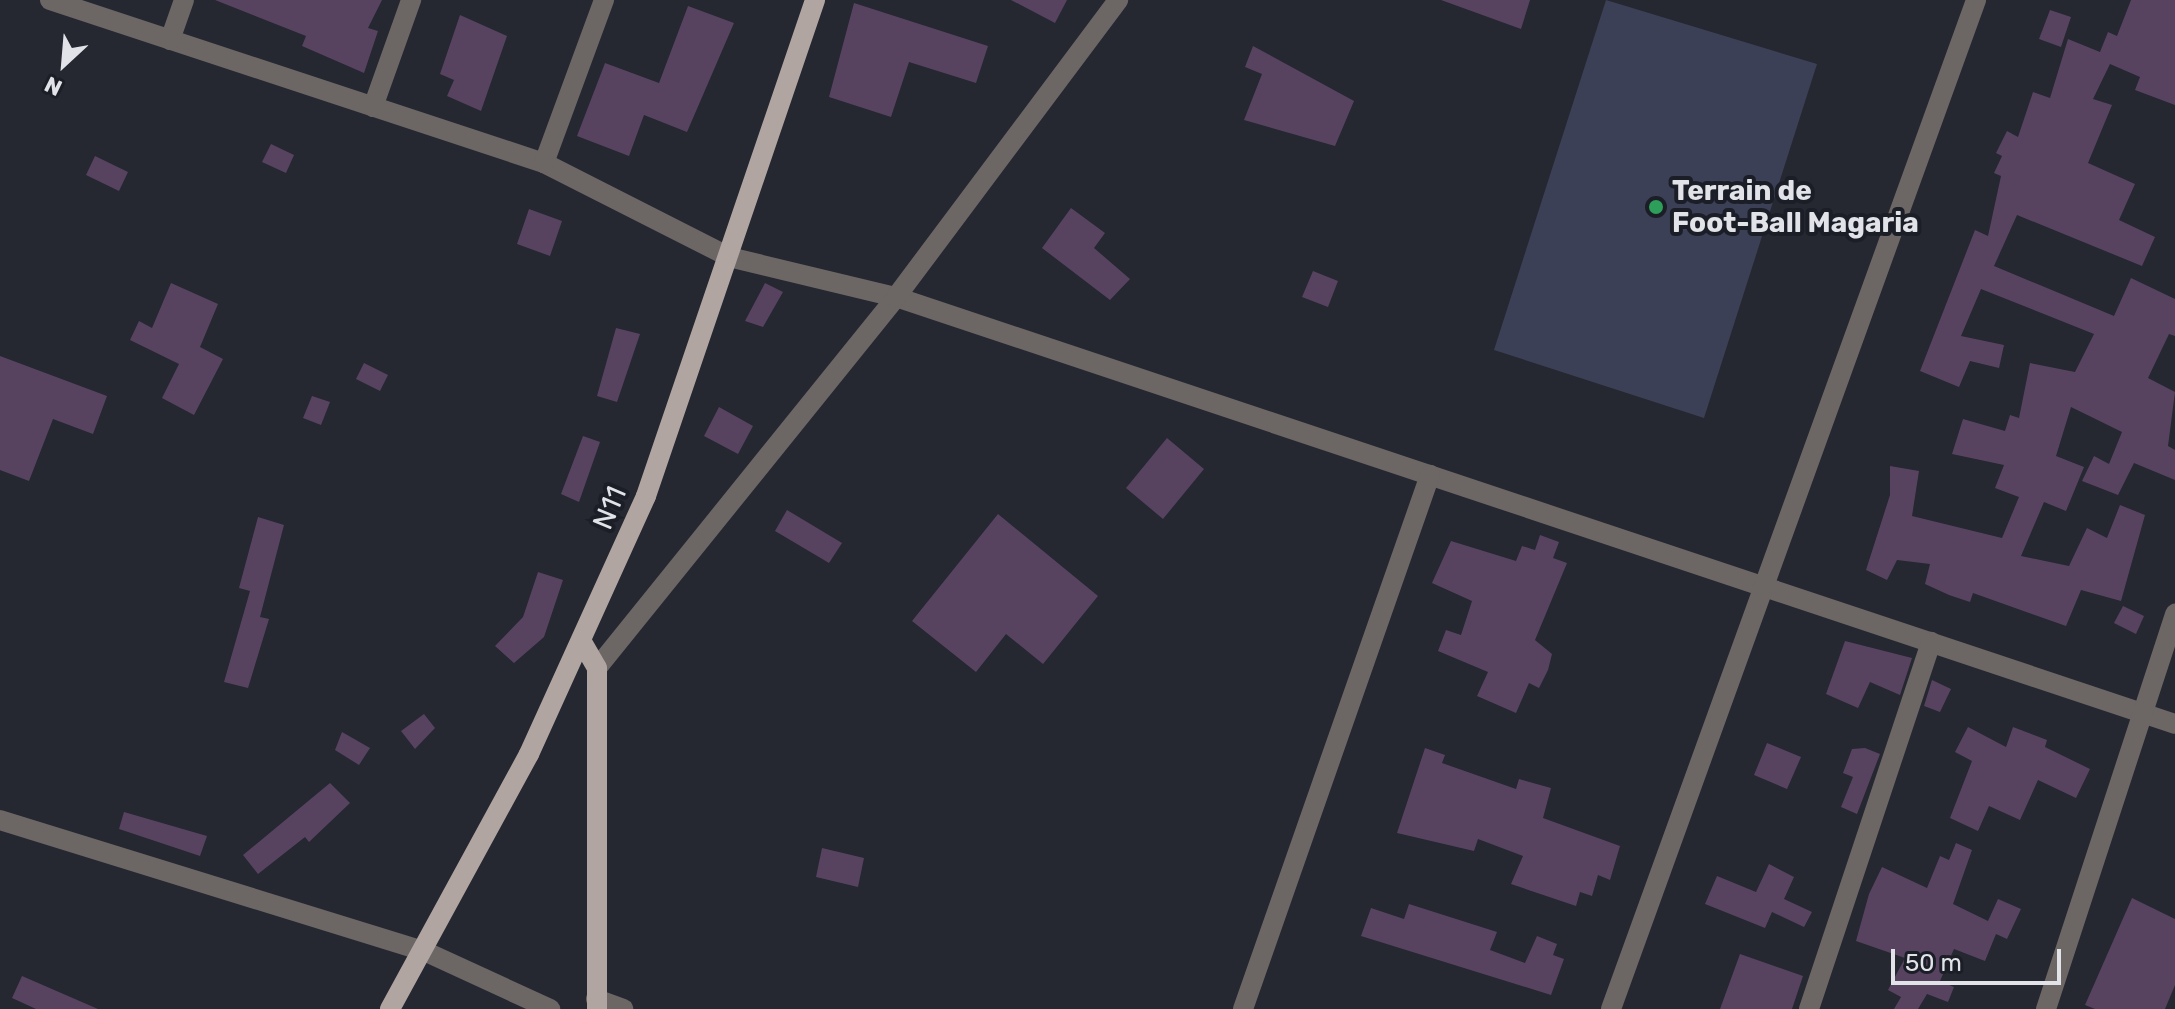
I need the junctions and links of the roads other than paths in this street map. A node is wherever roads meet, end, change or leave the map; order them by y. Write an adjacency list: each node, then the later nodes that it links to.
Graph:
1 (50, 0): 8 (street)
2 (184, 0): 8 (street)
3 (411, 0): 9 (street)
4 (604, 0): 10 (street)
5 (815, 0): 11 (main road, N11)
6 (1118, 0): 12 (street)
7 (1976, 0): 14 (street)
8 (170, 40): 9 (street)
9 (373, 107): 10 (street)
10 (544, 163): 11 (street)
11 (729, 257): 12 (street); 16 (main road, N11)
12 (896, 297): 13 (street); 18 (street)
13 (1430, 475): 14 (street); 27 (street)
14 (1764, 586): 17 (street); 28 (street)
15 (2175, 614): 19 (street)
16 (582, 642): 18 (main road); 22 (main road, N11)
17 (1931, 642): 19 (street); 29 (street)
18 (597, 668): 23 (main road)
19 (2143, 713): 20 (street); 30 (street)
20 (2175, 724)
21 (0, 820): 22 (street)
22 (424, 951): 24 (main road, N11); 25 (street)
23 (596, 1004): 26 (street)
24 (390, 1009)
25 (550, 1009)
26 (623, 1009)
27 (1243, 1009)
28 (1611, 1009)
29 (1809, 1009)
30 (2046, 1009)

